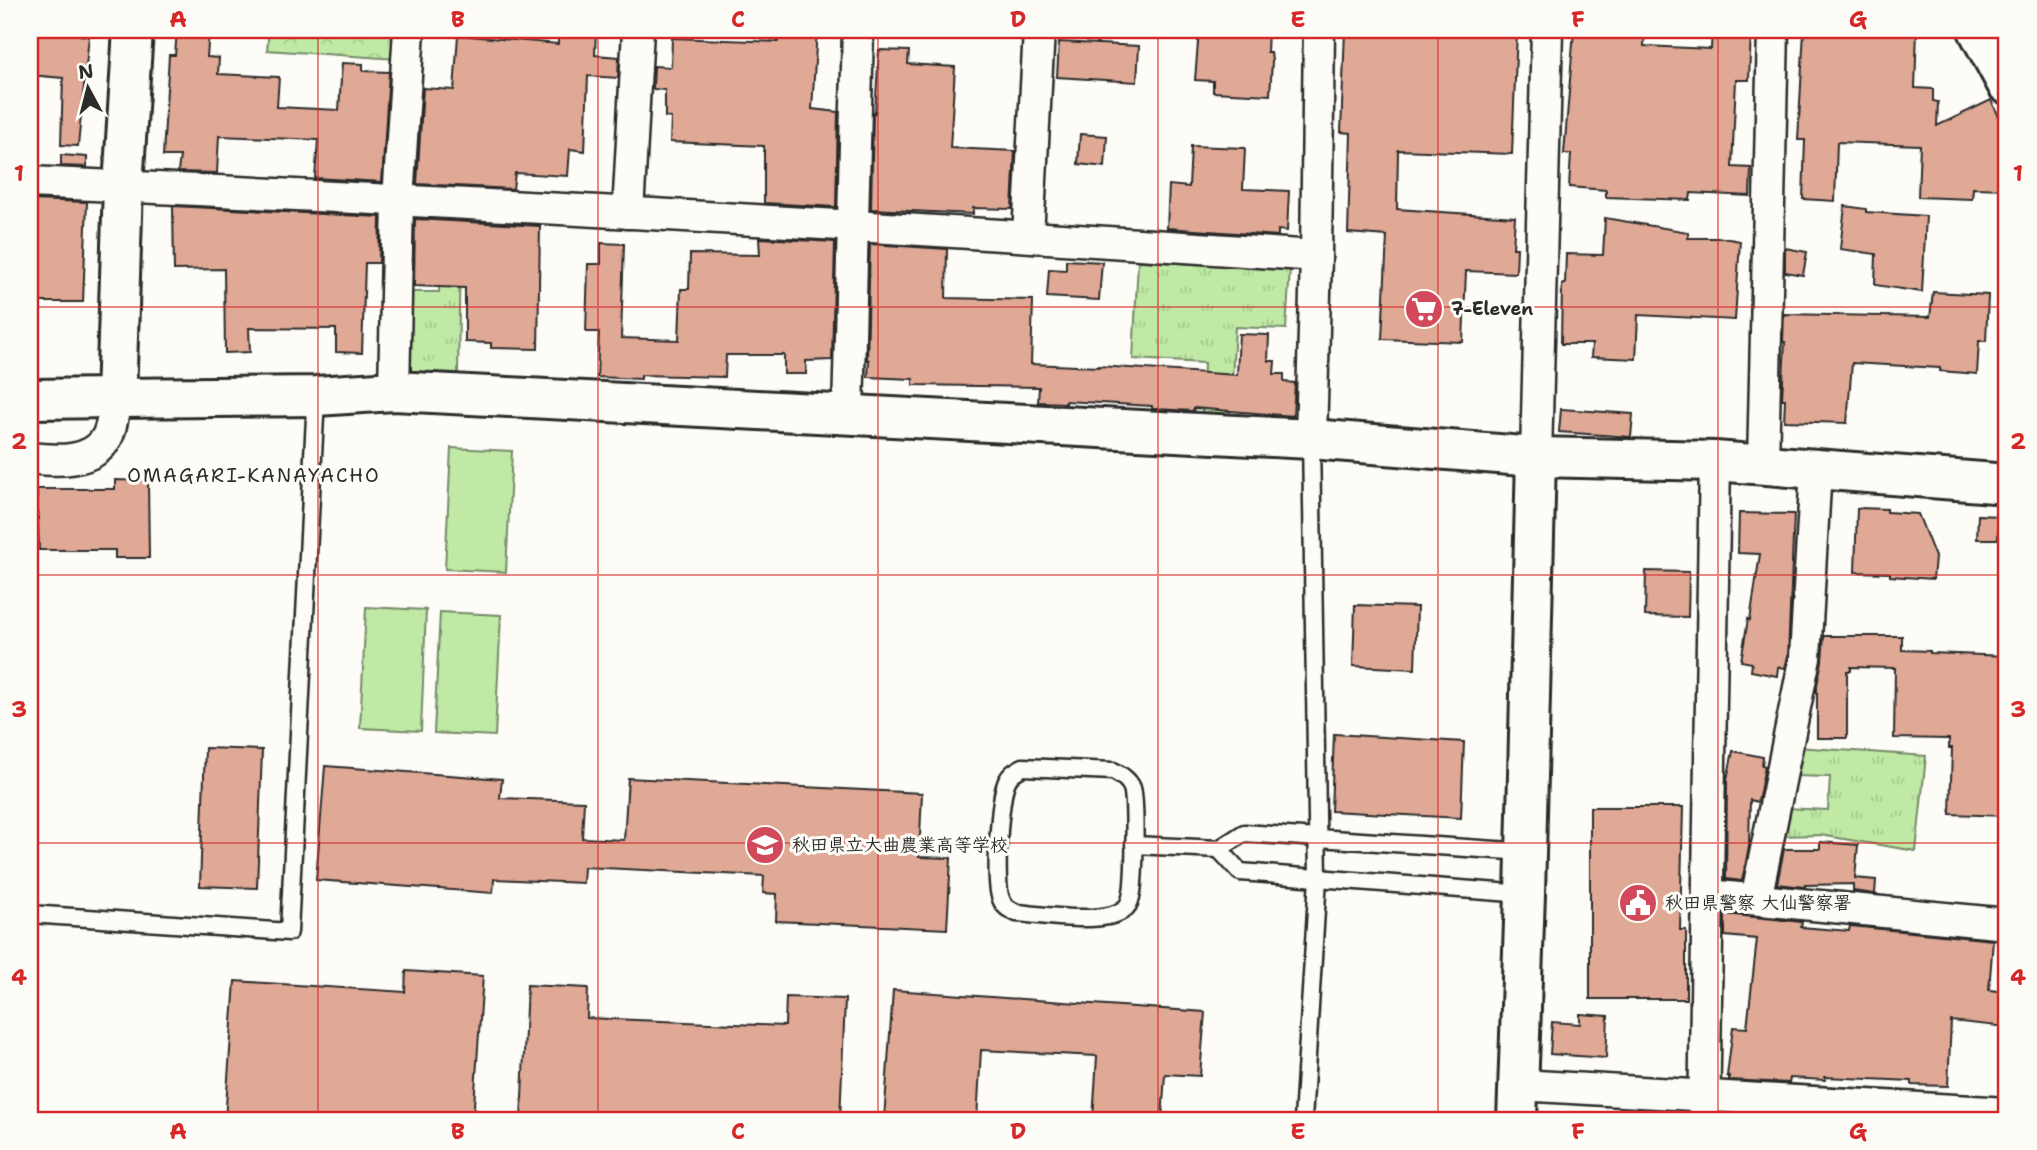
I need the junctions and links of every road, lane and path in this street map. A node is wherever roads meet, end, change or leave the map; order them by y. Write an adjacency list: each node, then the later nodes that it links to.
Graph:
1 (133, 30): 12 (street)
2 (410, 30): 13 (street)
3 (638, 30): 14 (street)
4 (858, 30): 15 (street)
5 (1038, 30): 16 (street)
6 (1319, 30): 17 (street)
7 (1547, 30): 24 (street)
8 (1773, 30): 27 (street)
9 (1978, 30): 10 (street)
10 (2007, 84)
11 (30, 182): 12 (street)
12 (122, 186): 13 (street); 20 (street)
13 (398, 200): 14 (street); 18 (street)
14 (628, 212): 15 (street)
15 (853, 226): 16 (street); 22 (street)
16 (1028, 236): 17 (street)
17 (1316, 256): 23 (street)
18 (394, 391): 19 (street); 22 (street)
19 (316, 396): 20 (street); 38 (lane)
20 (116, 398): 21 (street); 25 (street)
21 (30, 399)
22 (848, 413): 23 (street)
23 (1311, 439): 24 (street); 30 (lane)
24 (1536, 457): 26 (street); 33 (street)
25 (30, 458)
26 (1715, 461): 27 (street); 36 (street)
27 (1763, 464): 28 (street)
28 (1816, 468): 29 (street); 37 (street)
29 (2007, 484)
30 (1317, 838): 32 (lane); 33 (lane); 34 (lane)
31 (1134, 845): 31 (lane); 32 (lane)
32 (1219, 849): 34 (lane)
33 (1526, 852): 35 (street)
34 (1318, 878): 35 (lane); 43 (lane)
35 (1525, 894): 40 (street)
36 (1708, 895): 37 (street); 41 (street)
37 (1756, 899): 39 (street)
38 (30, 914)
39 (2007, 924)
40 (1518, 1103): 41 (street)
41 (1704, 1108): 42 (street)
42 (2007, 1113)
43 (1303, 1120)

